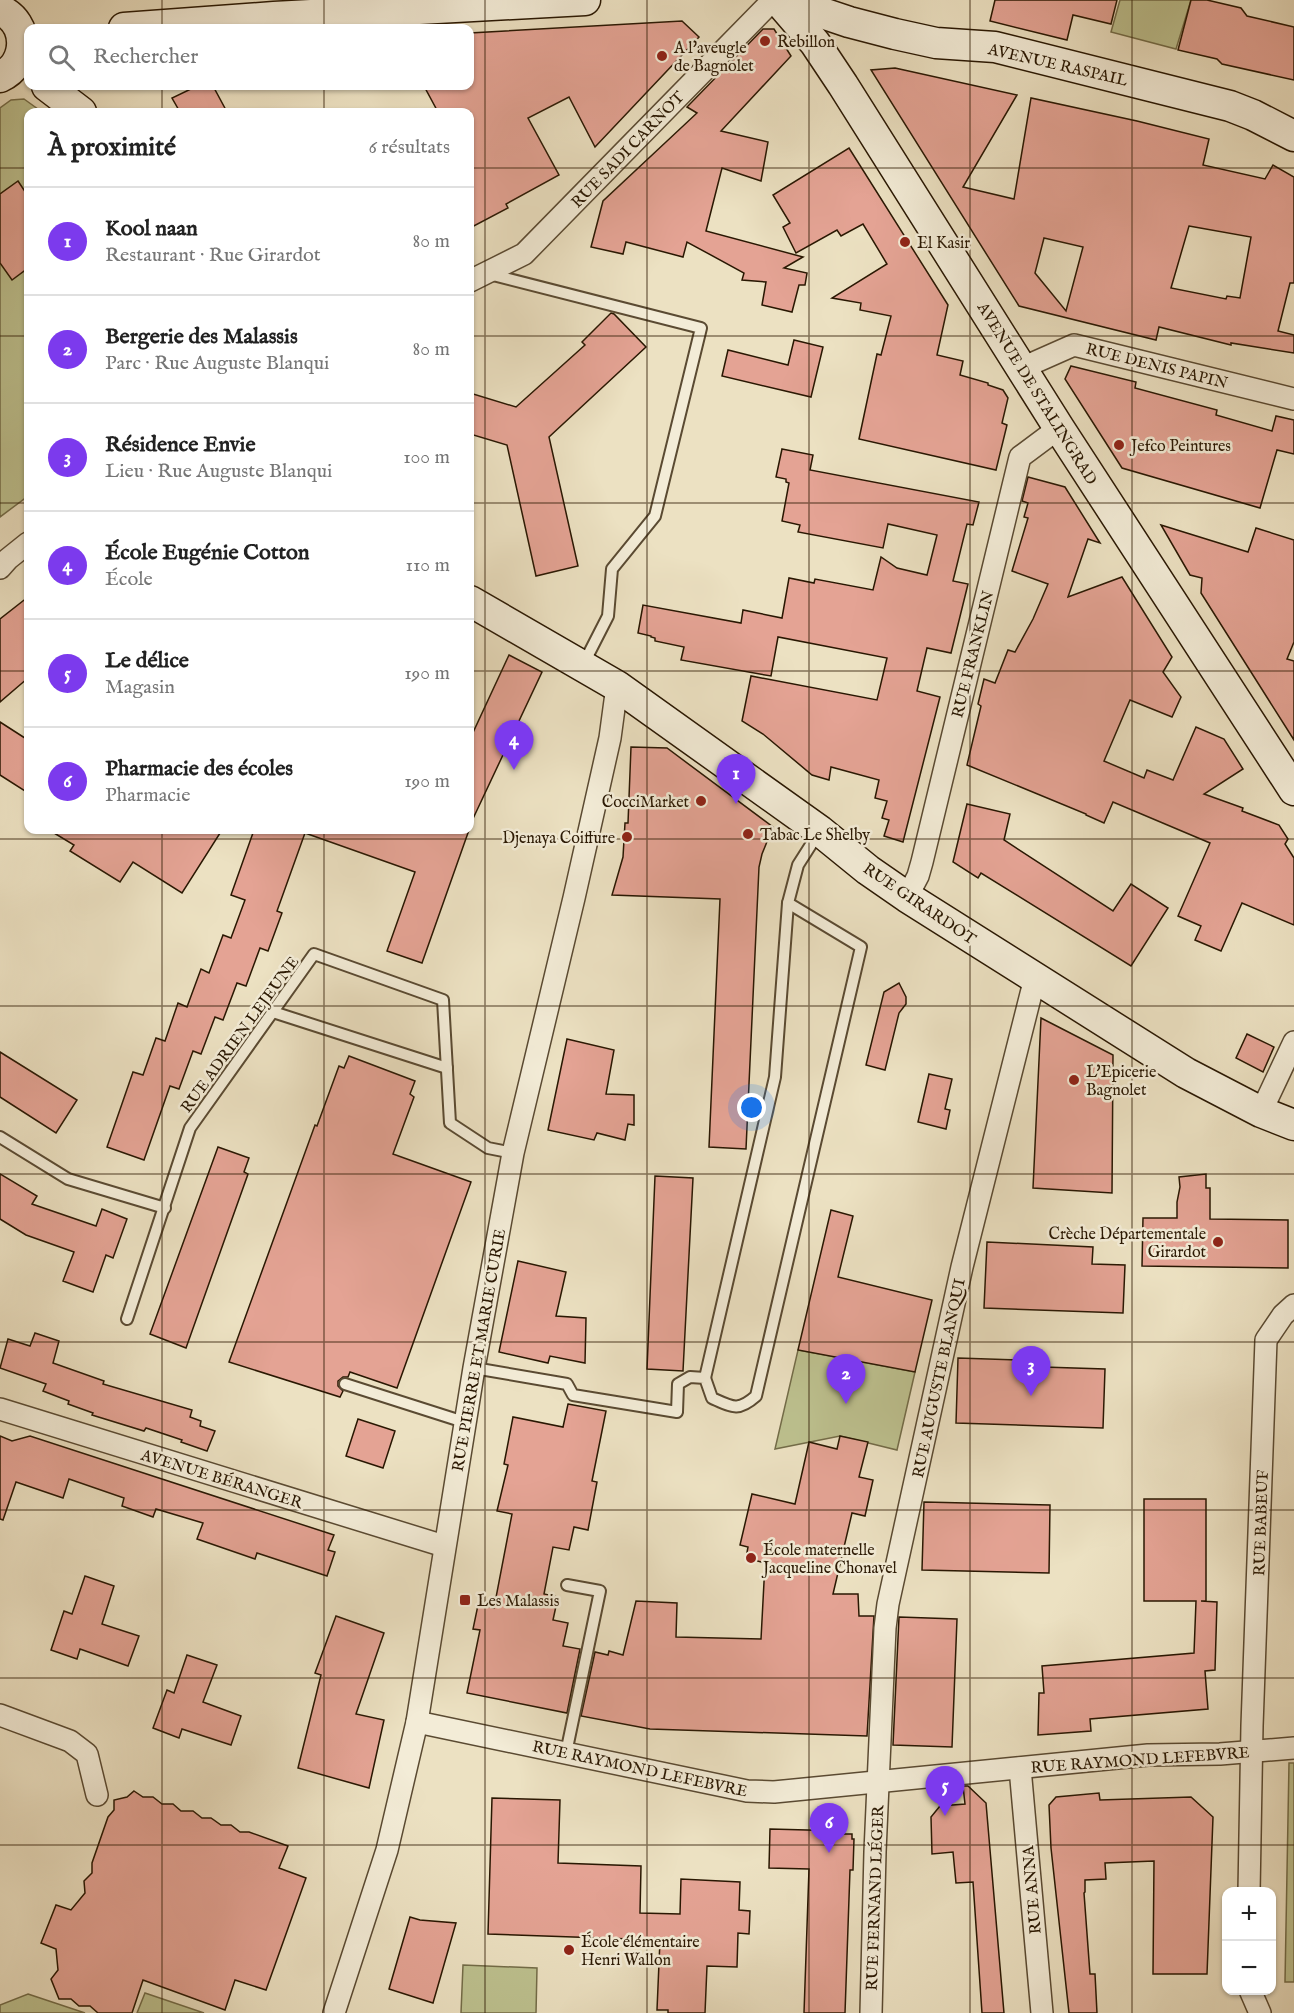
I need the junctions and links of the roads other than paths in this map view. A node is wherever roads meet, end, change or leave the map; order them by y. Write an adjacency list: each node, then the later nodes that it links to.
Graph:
1 (585, 0): 6 (main road)
2 (772, 0): 11 (street, RUE SADI CARNOT)
3 (778, 0): 12 (main road, AVENUE DE STALINGRAD)
4 (784, 0): 10 (main road, AVENUE RASPAIL)
5 (0, 10): 7 (main road)
6 (162, 24)
7 (20, 57)
8 (52, 90): 9 (main road)
9 (76, 108)
10 (1294, 136)
11 (477, 277): 18 (lane)
12 (1022, 368): 13 (street, RUE DENIS PAPIN); 14 (main road, AVENUE DE STALINGRAD)
13 (1294, 399)
14 (1059, 428): 20 (main road, AVENUE DE STALINGRAD); 22 (street, RUE FRANKLIN)
15 (24, 546): 16 (street)
16 (0, 568)
17 (474, 603): 18 (main road, RUE GIRARDOT)
18 (583, 666): 19 (main road, RUE GIRARDOT)
19 (617, 686): 21 (main road, RUE GIRARDOT); 31 (street, RUE PIERRE ET MARIE CURIE)
20 (1294, 790)
21 (820, 831): 22 (main road, RUE GIRARDOT); 23 (lane)
22 (907, 897): 24 (main road, RUE GIRARDOT)
23 (788, 903): 36 (lane); 36 (lane)
24 (1035, 978): 28 (main road, RUE GIRARDOT); 48 (street, RUE AUGUSTE BLANQUI)
25 (273, 1012): 27 (lane); 27 (lane, RUE ADRIEN LEJEUNE); 32 (lane, RUE ADRIEN LEJEUNE)
26 (1294, 1042): 28 (street)
27 (447, 1068): 31 (lane, RUE ADRIEN LEJEUNE)
28 (1261, 1112): 29 (main road, RUE GIRARDOT)
29 (1294, 1125)
30 (0, 1137): 32 (lane)
31 (513, 1153): 35 (street, RUE PIERRE ET MARIE CURIE)
32 (165, 1208): 34 (lane, RUE ADRIEN LEJEUNE)
33 (1294, 1305): 45 (street, RUE BABEUF)
34 (127, 1319)
35 (474, 1368): 36 (lane); 39 (street, RUE PIERRE ET MARIE CURIE)
36 (705, 1378)
37 (345, 1384): 39 (lane)
38 (0, 1409): 40 (street, AVENUE BÉRANGER)
39 (464, 1422): 40 (street, RUE PIERRE ET MARIE CURIE)
40 (444, 1546): 43 (street, RUE PIERRE ET MARIE CURIE)
41 (567, 1585): 46 (lane)
42 (0, 1716): 49 (street)
43 (417, 1722): 46 (street, RUE RAYMOND LEFEBVRE); 52 (street, RUE PIERRE ET MARIE CURIE)
44 (1294, 1748): 45 (street, RUE RAYMOND LEFEBVRE)
45 (1252, 1752): 47 (street, RUE RAYMOND LEFEBVRE); 50 (street, RUE BABEUF)
46 (566, 1753): 48 (street, RUE RAYMOND LEFEBVRE)
47 (1020, 1768): 48 (street, RUE RAYMOND LEFEBVRE); 54 (street, RUE ANNA)
48 (878, 1783): 53 (street, RUE FERNAND LÉGER)
49 (97, 1795)
50 (1249, 1887)
51 (1252, 1995): 55 (street)
52 (334, 2013)
53 (871, 2013)
54 (1042, 2013)
55 (1260, 2013)

